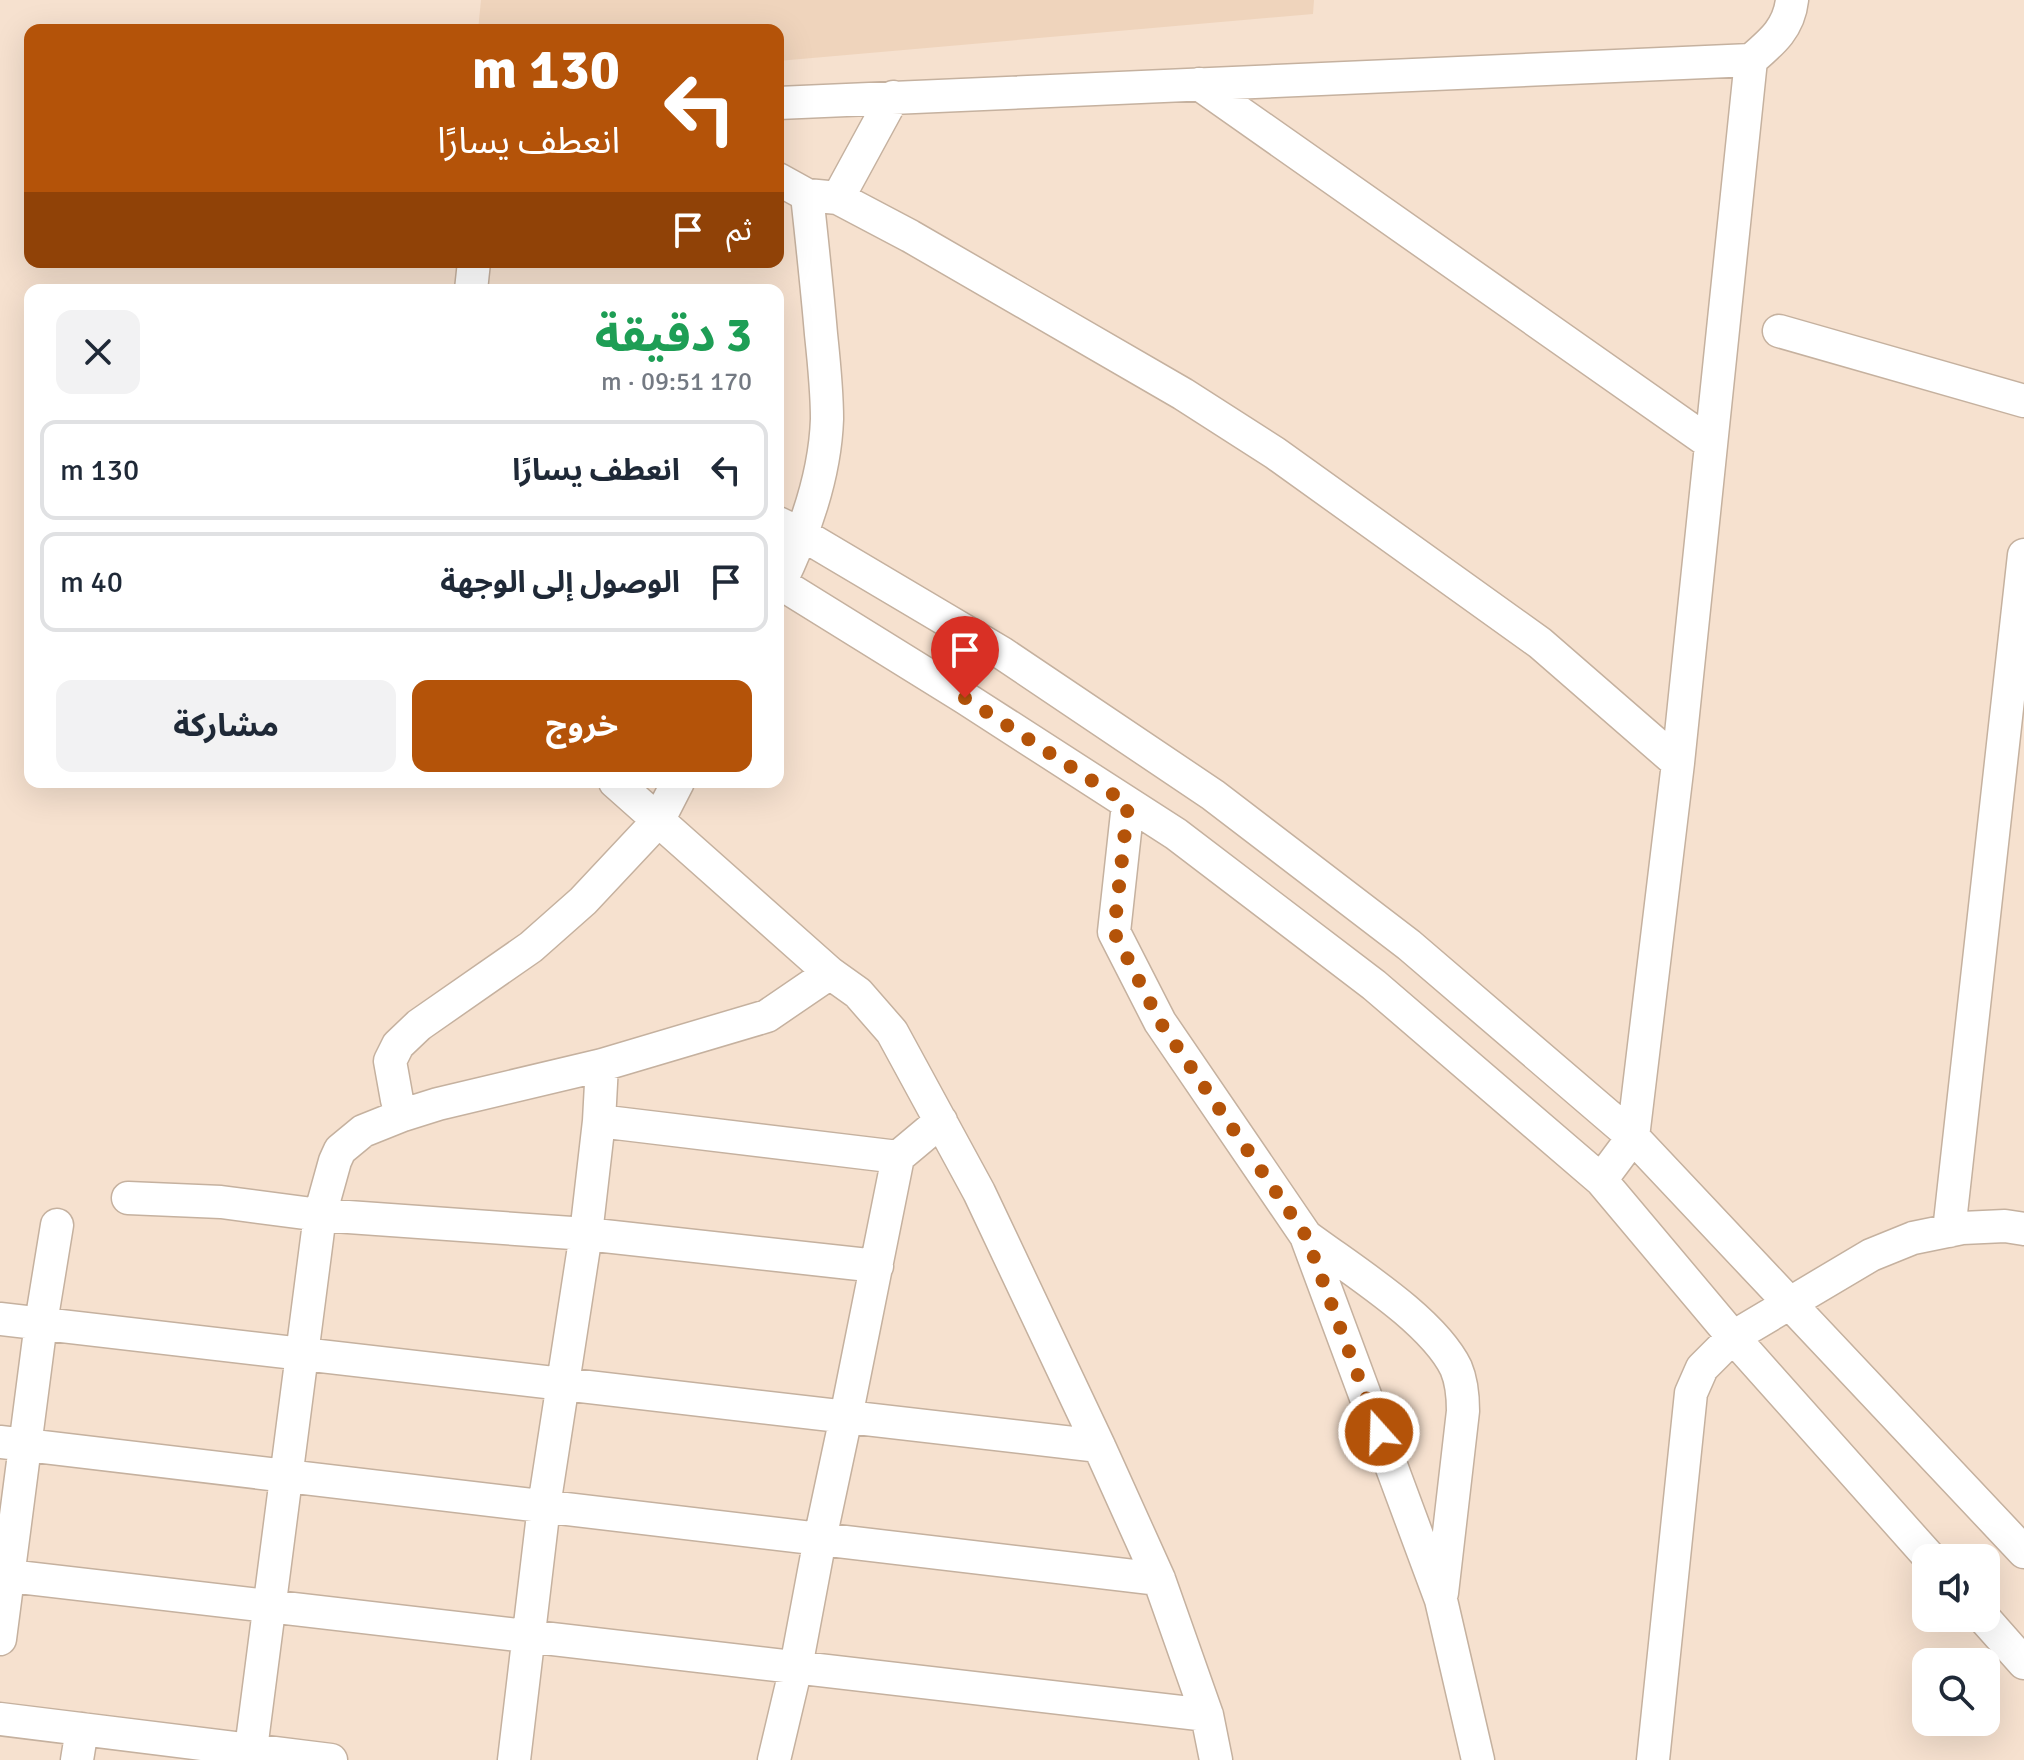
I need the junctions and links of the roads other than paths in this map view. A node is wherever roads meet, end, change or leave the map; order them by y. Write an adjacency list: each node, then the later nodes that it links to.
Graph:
1 (1792, 0): 2 (street)
2 (1751, 60): 3 (street); 10 (street)
3 (1199, 84): 4 (street); 10 (street)
4 (893, 97): 5 (street); 7 (street)
5 (784, 103)
6 (784, 181): 7 (street)
7 (822, 196): 11 (street); 15 (street)
8 (1779, 331): 9 (street)
9 (2024, 401)
10 (1710, 443): 15 (street)
11 (790, 529): 13 (street); 25 (street)
12 (2024, 555): 32 (street)
13 (784, 559)
14 (784, 587): 18 (street)
15 (1678, 763): 25 (street)
16 (622, 788): 19 (street)
17 (675, 788): 19 (street)
18 (1128, 804): 27 (street); 34 (street)
19 (658, 821): 20 (street); 22 (street)
20 (830, 973): 21 (street); 24 (street)
21 (602, 1065): 22 (street); 23 (street)
22 (403, 1115): 29 (street)
23 (599, 1121): 26 (street); 33 (street)
24 (941, 1121): 26 (street); 44 (street)
25 (1633, 1137): 27 (street); 36 (street)
26 (898, 1157): 35 (street)
27 (1601, 1180): 39 (street)
28 (128, 1198): 29 (street)
29 (320, 1215): 33 (street); 40 (street)
30 (57, 1225): 38 (street)
31 (2024, 1229): 32 (street)
32 (1949, 1231): 36 (street)
33 (586, 1234): 35 (street); 41 (street)
34 (1306, 1236): 52 (street); 52 (street)
35 (877, 1266): 42 (street)
36 (1791, 1302): 39 (street); 49 (street)
37 (0, 1319): 38 (street)
38 (41, 1323): 40 (street); 43 (street)
39 (1733, 1337): 48 (street); 62 (street)
40 (302, 1354): 41 (street); 45 (street)
41 (562, 1384): 42 (street); 46 (street)
42 (846, 1417): 44 (street); 47 (street)
43 (13, 1444): 45 (street); 50 (street)
44 (1099, 1446): 51 (street)
45 (286, 1476): 46 (street); 53 (street)
46 (544, 1506): 47 (street); 55 (street)
47 (820, 1539): 51 (street); 58 (street)
48 (1918, 1544)
49 (2024, 1552)
50 (4, 1576): 53 (street); 56 (street)
51 (1159, 1579): 59 (street)
52 (1441, 1600): 68 (street)
53 (269, 1606): 55 (street); 63 (street)
54 (1996, 1632): 57 (street)
55 (528, 1636): 58 (street); 65 (street)
56 (0, 1639)
57 (2024, 1663)
58 (796, 1667): 59 (street); 66 (street)
59 (1207, 1715): 67 (street)
60 (0, 1719): 61 (street)
61 (79, 1744): 63 (street)
62 (1654, 1747): 69 (street)
63 (251, 1749): 64 (street)
64 (331, 1760)
65 (514, 1760)
66 (774, 1760)
67 (1216, 1760)
68 (1478, 1760)
69 (1677, 1760)

